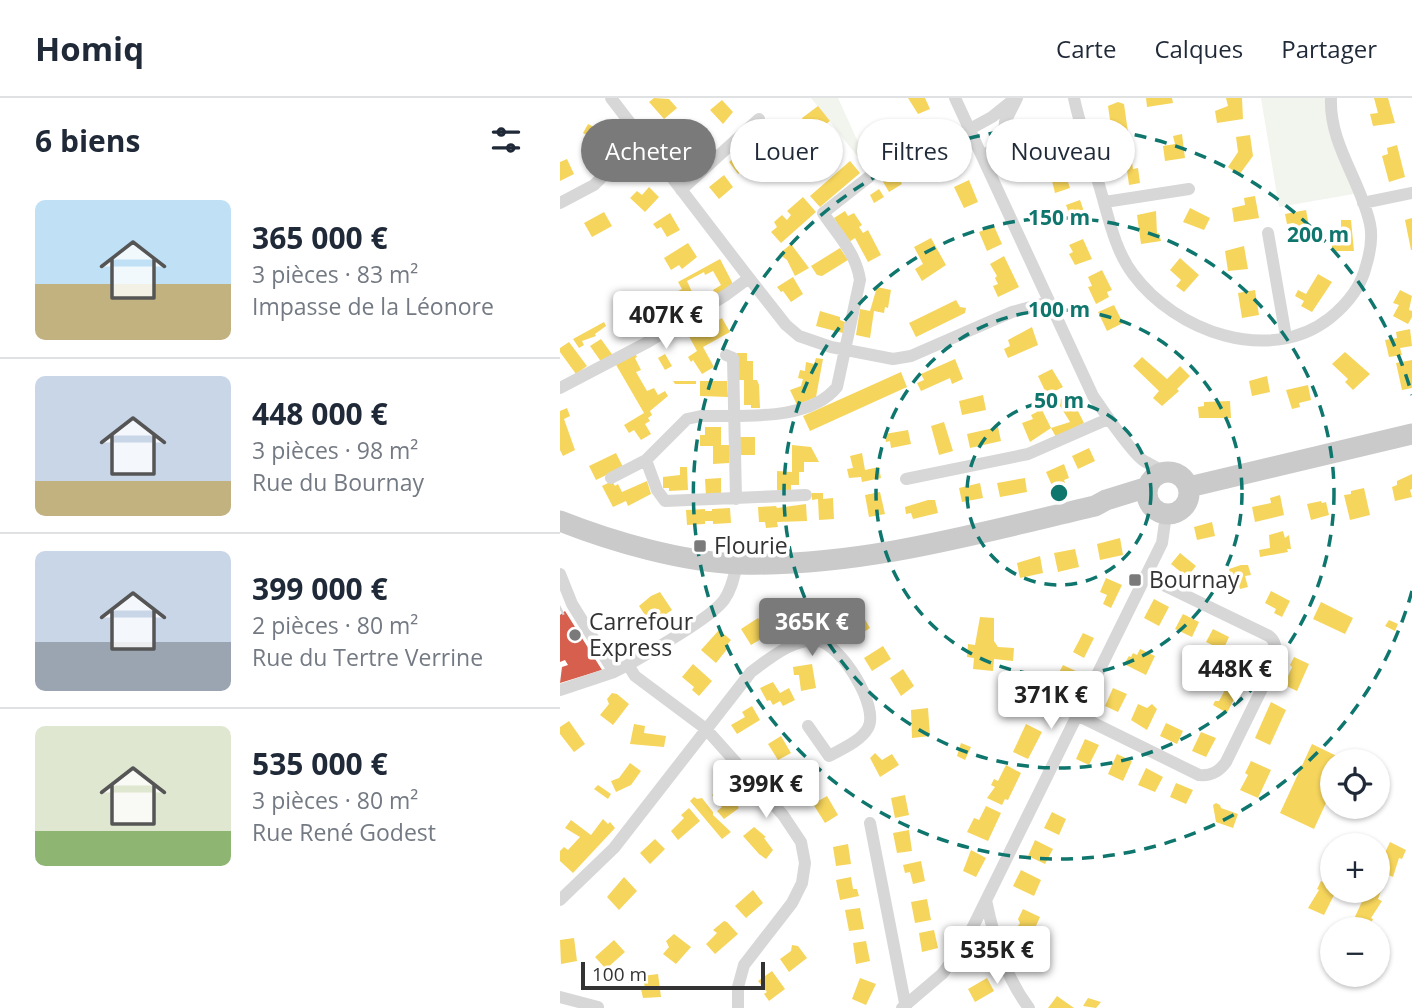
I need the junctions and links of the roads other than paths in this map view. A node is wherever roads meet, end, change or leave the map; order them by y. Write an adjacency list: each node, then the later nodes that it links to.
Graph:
1 (611, 98): 6 (street)
2 (955, 98): 7 (street)
3 (1016, 98): 8 (street); 11 (street)
4 (1331, 98): 20 (street)
5 (1072, 99): 18 (street)
6 (627, 119)
7 (965, 119)
8 (972, 128)
9 (972, 134): 11 (street)
10 (730, 145): 16 (street)
11 (982, 156): 23 (street)
12 (597, 182): 19 (street)
13 (675, 182): 16 (street)
14 (863, 182): 25 (street)
15 (1189, 189): 18 (street)
16 (681, 190): 22 (street)
17 (1412, 192): 20 (street)
18 (1105, 202): 24 (street)
19 (560, 203)
20 (1363, 203): 24 (street)
21 (1268, 233): 24 (street)
22 (749, 278): 25 (street); 27 (street)
23 (1049, 302): 25 (street); 29 (street)
24 (1286, 337)
25 (845, 350): 28 (street)
26 (726, 355): 28 (street)
27 (560, 388)
28 (734, 415): 31 (street); 38 (street)
29 (1108, 419): 32 (street); 34 (street)
30 (1412, 434): 35 (main road)
31 (646, 460): 33 (street); 38 (street)
32 (1143, 461): 36 (street); 36 (street)
33 (611, 478)
34 (906, 479)
35 (1189, 487): 36 (main road); 36 (main road)
36 (1155, 492): 40 (main road); 42 (street)
37 (806, 495): 38 (street)
38 (736, 499)
39 (560, 521): 40 (main road)
40 (737, 564): 43 (street)
41 (560, 573): 44 (street)
42 (1145, 576): 46 (street); 46 (street)
43 (628, 665): 44 (street); 48 (street)
44 (614, 672): 45 (street)
45 (560, 690)
46 (1077, 715): 51 (street)
47 (808, 726): 48 (street)
48 (706, 729): 50 (street); 59 (street)
49 (870, 823): 58 (street)
50 (560, 900)
51 (986, 900): 52 (street); 53 (street)
52 (976, 922): 53 (street); 54 (street)
53 (993, 931): 55 (street)
54 (968, 936): 55 (street); 58 (street)
55 (996, 946): 60 (street)
56 (560, 997): 57 (street)
57 (597, 1007)
58 (904, 1007)
59 (738, 1008)
60 (1029, 1008)

